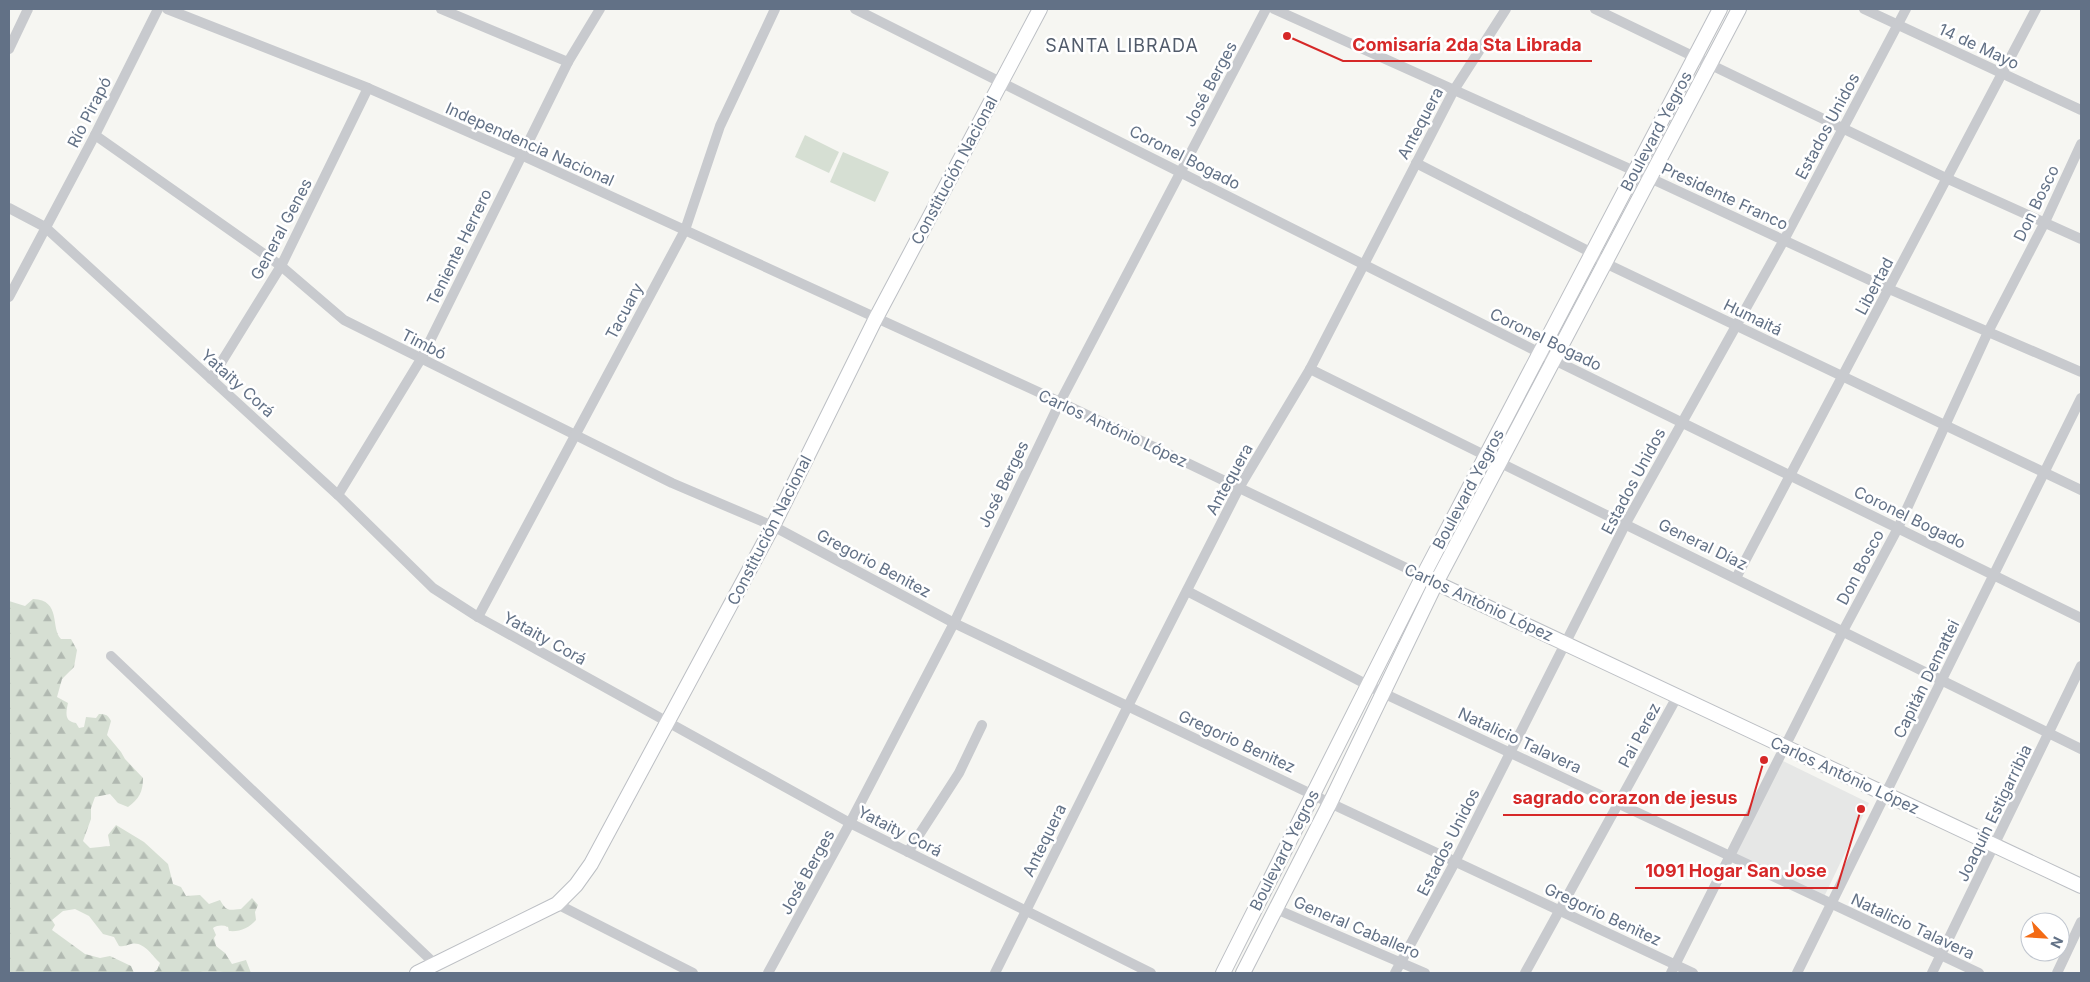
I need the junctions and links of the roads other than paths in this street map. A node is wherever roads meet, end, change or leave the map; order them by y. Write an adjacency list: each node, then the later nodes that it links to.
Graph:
1 (28, 9): 19 (street)
2 (158, 9): 29 (street, Río Pirapó)
3 (167, 9): 25 (street, Independencia Nacional)
4 (441, 9): 21 (street)
5 (600, 9): 21 (street, Teniente Herrero)
6 (774, 9): 40 (street, Tacuary)
7 (855, 9): 24 (street, Coronel Bogado)
8 (1040, 9): 24 (main road, Constitución Nacional)
9 (1266, 9): 33 (street, José Berges)
10 (1274, 9): 26 (street, Presidente Franco)
11 (1506, 9): 26 (street, Antequera)
12 (1595, 9): 20 (street)
13 (1720, 9): 20 (main road, Boulevard Yegros)
14 (1739, 9): 22 (main road, Boulevard Yegros)
15 (1864, 9): 18 (street, 14 de Mayo)
16 (1906, 9): 18 (street, Estados Unidos)
17 (2036, 9): 23 (street, Libertad)
18 (1898, 24): 23 (street, 14 de Mayo); 28 (street, Estados Unidos)
19 (9, 49)
20 (1695, 57): 22 (street); 34 (main road, Boulevard Yegros)
21 (568, 62): 31 (street, Teniente Herrero)
22 (1710, 64): 28 (street); 35 (main road, Boulevard Yegros)
23 (2002, 73): 27 (street, 14 de Mayo); 36 (street, Libertad)
24 (1001, 82): 33 (street, Coronel Bogado); 49 (main road, Constitución Nacional)
25 (368, 88): 31 (street, Independencia Nacional); 46 (street, General Genes)
26 (1454, 90): 32 (street, Antequera); 34 (street, Presidente Franco)
27 (2081, 110)
28 (1843, 128): 36 (street); 42 (street, Estados Unidos)
29 (95, 135): 39 (street, Río Pirapó); 46 (street, Timbó)
30 (2081, 144): 38 (street, Don Bosco)
31 (521, 155): 40 (street, Independencia Nacional); 53 (street, Teniente Herrero)
32 (1416, 163): 43 (street, Humaitá); 45 (street, Antequera)
33 (1180, 172): 45 (street, Coronel Bogado); 60 (street, José Berges)
34 (1635, 172): 35 (street, Presidente Franco); 43 (main road, Boulevard Yegros)
35 (1650, 178): 42 (street, Presidente Franco); 44 (main road, Boulevard Yegros)
36 (1948, 179): 38 (street); 47 (street, Libertad)
37 (9, 208): 39 (street, Yataity Corá)
38 (2045, 222): 41 (street); 51 (street, Don Bosco)
39 (45, 227): 48 (street, Río Pirapó); 58 (street, Yataity Corá)
40 (684, 230): 49 (street, Independencia Nacional); 63 (street, Tacuary)
41 (2081, 239)
42 (1784, 240): 47 (street, Presidente Franco); 50 (street, Estados Unidos)
43 (1592, 253): 44 (street, Humaitá); 52 (main road, Boulevard Yegros)
44 (1605, 263): 50 (street, Humaitá); 54 (main road, Boulevard Yegros)
45 (1363, 264): 52 (street, Coronel Bogado); 55 (street, Antequera)
46 (281, 266): 53 (street, Timbó); 58 (street, General Genes)
47 (1889, 289): 51 (street, Presidente Franco); 57 (street, Libertad)
48 (9, 297)
49 (876, 318): 60 (street, Carlos António López); 72 (main road, Constitución Nacional)
50 (1736, 326): 57 (street, Humaitá); 61 (street, Estados Unidos)
51 (1988, 332): 56 (street, Presidente Franco); 62 (street, Don Bosco)
52 (1540, 353): 54 (street, Coronel Bogado); 64 (main road, Boulevard Yegros)
53 (421, 359): 63 (street, Timbó); 70 (street, Teniente Herrero)
54 (1554, 360): 61 (street, Coronel Bogado); 65 (main road, Boulevard Yegros)
55 (1310, 369): 64 (street, General Díaz); 68 (street, Antequera)
56 (2081, 372)
57 (1843, 377): 62 (street, Humaitá); 67 (street, Libertad)
58 (211, 379): 70 (street, Yataity Corá)
59 (2081, 398): 66 (street, Capitán Demattei)
60 (1060, 402): 68 (street, Carlos António López); 81 (street, José Berges)
61 (1682, 422): 67 (street, Coronel Bogado); 71 (street, Estados Unidos)
62 (1945, 425): 66 (street, Humaitá); 73 (street, Don Bosco)
63 (574, 435): 72 (street, Timbó); 79 (street, Tacuary)
64 (1486, 454): 65 (street, General Díaz); 75 (main road, Boulevard Yegros)
65 (1500, 462): 71 (street, General Díaz); 77 (main road, Boulevard Yegros)
66 (2045, 473): 69 (street, Humaitá); 74 (street, Capitán Demattei)
67 (1790, 477): 73 (street, Coronel Bogado); 76 (street, Libertad)
68 (1239, 488): 75 (street, Carlos António López); 78 (street, Antequera)
69 (2081, 490)
70 (338, 495): 79 (street, Yataity Corá)
71 (1626, 523): 76 (street, General Díaz); 83 (street, Estados Unidos)
72 (773, 526): 81 (street, Gregorio Benitez); 91 (main road, Constitución Nacional)
73 (1898, 528): 74 (street, Coronel Bogado); 82 (street, Don Bosco)
74 (1994, 575): 80 (street, Coronel Bogado); 86 (street, Capitán Demattei)
75 (1422, 576): 77 (main road, Carlos António López); 87 (main road, Boulevard Yegros)
76 (1736, 578): 82 (street, General Díaz)
77 (1436, 583): 83 (main road, Carlos António López); 88 (main road, Boulevard Yegros)
78 (1187, 591): 87 (street, Natalicio Talavera); 90 (street, Antequera)
79 (478, 617): 91 (street, Yataity Corá)
80 (2081, 618)
81 (954, 623): 90 (street, Gregorio Benitez); 101 (street, José Berges)
82 (1843, 631): 86 (street, General Díaz); 94 (street, Don Bosco)
83 (1567, 643): 89 (main road, Carlos António López); 96 (street, Estados Unidos)
84 (111, 656): 115 (street)
85 (2081, 666): 93 (street, Joaquín Estigarribia)
86 (1942, 680): 93 (street, General Díaz); 98 (street, Capitán Demattei)
87 (1368, 685): 88 (street, Natalicio Talavera); 97 (main road, Boulevard Yegros)
88 (1383, 692): 96 (street, Natalicio Talavera); 99 (main road, Boulevard Yegros)
89 (1678, 695): 94 (main road, Carlos António López); 100 (street, Pai Perez)
90 (1128, 706): 97 (street, Gregorio Benitez); 110 (street, Antequera)
91 (666, 723): 101 (street, Yataity Corá); 107 (main road, Constitución Nacional)
92 (982, 725): 103 (street)
93 (2049, 733): 95 (street, General Díaz); 102 (street, Joaquín Estigarribia)
94 (1786, 746): 98 (main road, Carlos António López); 104 (street, Don Bosco)
95 (2081, 749)
96 (1510, 752): 100 (street, Natalicio Talavera); 105 (street, Estados Unidos)
97 (1313, 794): 99 (street, Gregorio Benitez); 122 (main road, Boulevard Yegros)
98 (1886, 794): 102 (main road, Carlos António López); 108 (street, Capitán Demattei)
99 (1330, 803): 105 (street, Gregorio Benitez); 109 (main road, Boulevard Yegros)
100 (1619, 804): 104 (street, Natalicio Talavera); 111 (street, Pai Perez)
101 (850, 823): 103 (street, Yataity Corá); 119 (street, José Berges)
102 (1995, 845): 106 (main road, Carlos António López); 113 (street, Joaquín Estigarribia)
103 (908, 852): 110 (street, Yataity Corá)
104 (1731, 856): 108 (street, Natalicio Talavera); 116 (street, Don Bosco)
105 (1455, 862): 111 (street, Gregorio Benitez); 114 (street, Estados Unidos)
106 (2081, 886)
107 (557, 904): 115 (main road, Constitución Nacional); 118 (street)
108 (1832, 904): 113 (street, Natalicio Talavera); 128 (street, Capitán Demattei)
109 (1276, 909): 114 (street, General Caballero); 123 (main road, Boulevard Yegros)
110 (1026, 911): 120 (street, Antequera); 121 (street, Yataity Corá)
111 (1559, 911): 116 (street, Gregorio Benitez); 126 (street, Pai Perez)
112 (2081, 922): 131 (street)
113 (1942, 956): 129 (street, Joaquín Estigarribia); 130 (street, Natalicio Talavera)
114 (1401, 962): 124 (street, Estados Unidos); 125 (street, General Caballero)
115 (435, 964): 117 (main road, Constitución Nacional)
116 (1674, 969): 127 (street, Gregorio Benitez)
117 (417, 973)
118 (693, 973)
119 (768, 973)
120 (995, 973)
121 (1151, 973)
122 (1222, 973)
123 (1243, 973)
124 (1396, 973)
125 (1426, 973)
126 (1525, 973)
127 (1693, 973)
128 (1797, 973)
129 (1932, 973)
130 (1979, 973)
131 (2057, 973)

